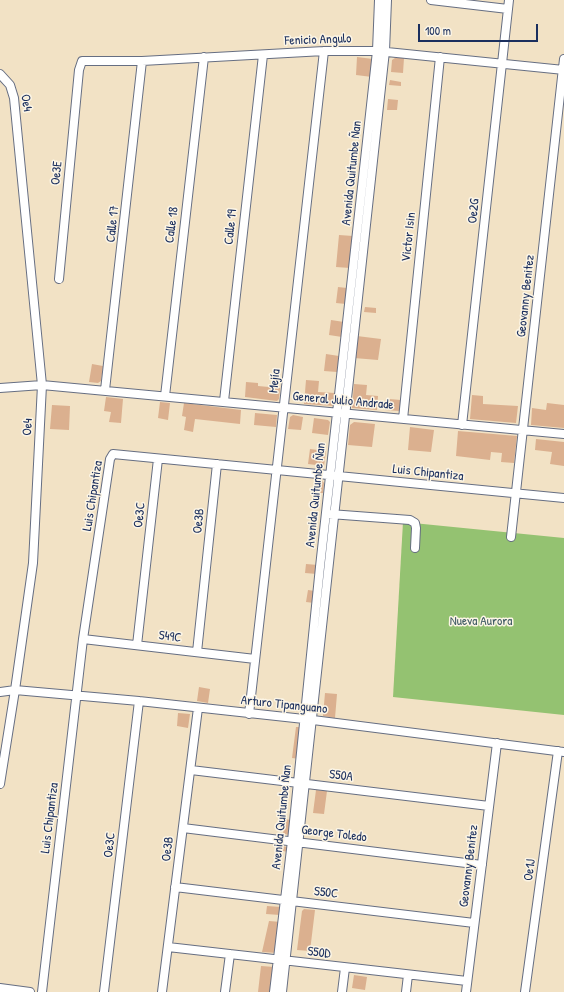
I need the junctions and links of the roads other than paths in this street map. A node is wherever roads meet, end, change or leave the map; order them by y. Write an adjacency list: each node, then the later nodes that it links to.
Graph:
1 (378, 0): 7 (street, Avenida Quitumbe Ñan)
2 (387, 0): 7 (street, Avenida Quitumbe Ñan)
3 (431, 0): 5 (street)
4 (509, 0): 5 (street, Oe2G)
5 (508, 9): 13 (street, Oe2G)
6 (324, 51): 7 (street, Fenicio Angulo); 8 (street, Fenicio Angulo); 23 (street, Mejía)
7 (381, 51): 10 (street, Fenicio Angulo); 24 (street, Avenida Quitumbe Ñan)
8 (263, 55): 9 (street, Fenicio Angulo); 22 (street, Calle 19)
9 (204, 57): 12 (street, Fenicio Angulo); 21 (street, Calle 18)
10 (440, 57): 13 (street, Fenicio Angulo); 25 (street, Victor Isin)
11 (564, 59): 15 (street, Geovanny Benitez)
12 (142, 61): 14 (street, Fenicio Angulo); 20 (street, Calle 17)
13 (502, 64): 15 (street, Fenicio Angulo); 26 (street, Oe2G)
14 (79, 70): 17 (street, Oe3E)
15 (563, 70): 27 (street, Geovanny Benitez)
16 (0, 74): 18 (street, Oe4)
17 (59, 278)
18 (42, 385): 19 (street, General Julio Andrade); 20 (street, General Julio Andrade); 43 (street, Oe4)
19 (0, 388)
20 (105, 390): 21 (street, General Julio Andrade)
21 (165, 396): 22 (street, General Julio Andrade)
22 (224, 401): 23 (street, General Julio Andrade)
23 (284, 408): 24 (street, General Julio Andrade); 31 (street, Mejía)
24 (342, 413): 25 (street, General Julio Andrade); 32 (street, Avenida Quitumbe Ñan)
25 (403, 419): 26 (street, General Julio Andrade)
26 (462, 425): 27 (street, General Julio Andrade)
27 (523, 430): 28 (street, General Julio Andrade); 33 (street, Geovanny Benitez)
28 (564, 434)
29 (158, 459): 30 (street, Luis Chipantiza); 39 (street, Luis Chipantiza); 40 (street, Oe3C)
30 (217, 464): 31 (street, Luis Chipantiza); 41 (street, Oe3B)
31 (276, 470): 32 (street, Luis Chipantiza); 42 (street, Mejía)
32 (334, 475): 33 (street, Luis Chipantiza); 35 (street, Avenida Quitumbe Ñan); 36 (street, Avenida Quitumbe Ñan)
33 (516, 493): 34 (street, Luis Chipantiza); 37 (street, Geovanny Benitez)
34 (564, 498)
35 (326, 514): 36 (street); 49 (street, Avenida Quitumbe Ñan)
36 (335, 514): 38 (street); 49 (street, Avenida Quitumbe Ñan)
37 (511, 536)
38 (415, 548)
39 (83, 639): 40 (street, S49C); 45 (street, Luis Chipantiza)
40 (137, 645): 41 (street, S49C)
41 (197, 652): 42 (street, S49C)
42 (255, 658): 48 (street, Mejía)
43 (15, 690): 44 (street, Arturo Tipanguano); 45 (street, Arturo Tipanguano); 54 (street, Oe4)
44 (0, 692)
45 (77, 695): 46 (street, Arturo Tipanguano); 71 (street, Luis Chipantiza)
46 (139, 701): 47 (street, Arturo Tipanguano); 72 (street, Oe3C)
47 (198, 708): 48 (street, Arturo Tipanguano); 52 (street, Oe3B)
48 (249, 714): 49 (street, Arturo Tipanguano)
49 (309, 720): 50 (street, Arturo Tipanguano); 53 (street, Avenida Quitumbe Ñan)
50 (497, 743): 51 (street, Arturo Tipanguano); 55 (street, Geovanny Benitez)
51 (561, 751): 80 (street, Oe1J)
52 (191, 770): 53 (street, S50A); 56 (street, Oe3B)
53 (302, 783): 55 (street, S50A); 57 (street, Avenida Quitumbe Ñan)
54 (0, 784)
55 (489, 806): 58 (street, Geovanny Benitez)
56 (183, 828): 57 (street, George Toledo); 59 (street, Oe3B)
57 (296, 842): 58 (street, George Toledo); 60 (street, Avenida Quitumbe Ñan)
58 (482, 865): 61 (street, Geovanny Benitez)
59 (175, 887): 60 (street, S50C); 62 (street, Oe3B)
60 (289, 901): 61 (street, S50C); 64 (street, Avenida Quitumbe Ñan); 65 (street, Avenida Quitumbe Ñan)
61 (474, 923): 68 (street, Geovanny Benitez)
62 (168, 947): 63 (street, S50D); 73 (street, Oe3B)
63 (230, 954): 64 (street, S50D); 74 (street)
64 (278, 959): 65 (street, S50D); 75 (street, Avenida Quitumbe Ñan)
65 (287, 961): 66 (street, S50D); 76 (street, Avenida Quitumbe Ñan)
66 (345, 968): 67 (street, S50D); 77 (street)
67 (408, 975): 68 (street, S50D); 78 (street)
68 (467, 982): 79 (street, Geovanny Benitez)
69 (0, 988): 70 (street)
70 (30, 992)
71 (42, 992)
72 (104, 992)
73 (162, 992)
74 (225, 992)
75 (274, 992)
76 (282, 992)
77 (342, 992)
78 (406, 992)
79 (466, 992)
80 (525, 992)

